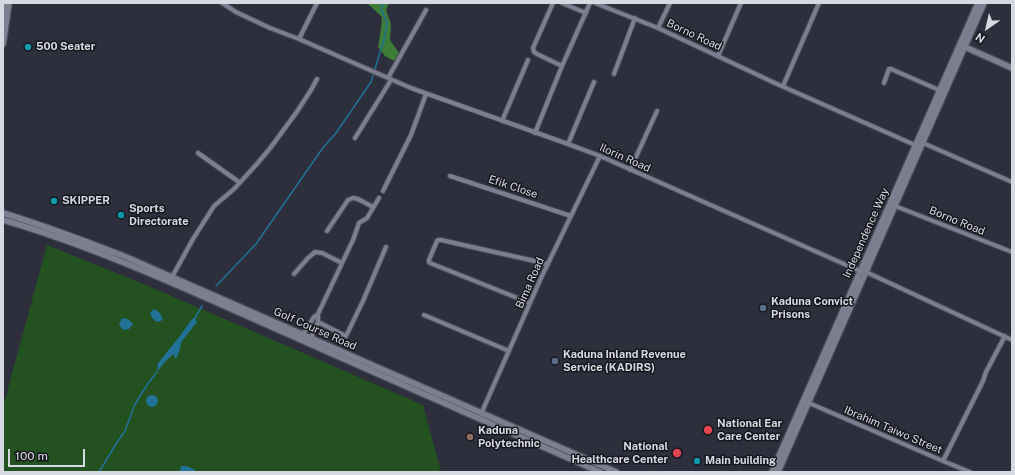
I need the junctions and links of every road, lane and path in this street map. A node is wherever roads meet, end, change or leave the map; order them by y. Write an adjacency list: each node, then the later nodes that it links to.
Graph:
1 (5, 3): 16 (street)
2 (9, 3): 20 (street)
3 (222, 3): 19 (street, Ilorin Road)
4 (317, 3): 19 (street)
5 (553, 3): 24 (street)
6 (562, 3): 15 (street)
7 (590, 3): 15 (street)
8 (595, 3): 17 (street, Borno Road)
9 (670, 3): 18 (street)
10 (741, 3): 22 (street)
11 (820, 3): 31 (street)
12 (978, 3): 32 (street, Independence Way)
13 (984, 3): 21 (street, Independence Way)
14 (426, 10): 28 (street)
15 (586, 12): 24 (street)
16 (3, 13)
17 (635, 18): 18 (street, Borno Road); 26 (street)
18 (658, 28): 22 (street, Borno Road)
19 (299, 39): 28 (street, Ilorin Road)
20 (3, 44)
21 (965, 47): 25 (street); 38 (street, Independence Way)
22 (718, 56): 31 (street, Borno Road)
23 (528, 60): 35 (street)
24 (562, 66): 36 (street)
25 (1012, 68)
26 (614, 74)
27 (317, 79): 45 (street)
28 (389, 79): 33 (street, Ilorin Road); 37 (street)
29 (594, 82): 39 (street)
30 (884, 83): 32 (street)
31 (783, 86): 40 (street, Borno Road)
32 (940, 90): 40 (street, Independence Way)
33 (426, 94): 35 (street, Ilorin Road); 47 (street)
34 (657, 111): 43 (street)
35 (502, 121): 36 (street, Ilorin Road)
36 (535, 133): 39 (street, Ilorin Road)
37 (355, 138)
38 (924, 143): 46 (street); 49 (street, Independence Way)
39 (568, 144): 42 (street, Ilorin Road)
40 (915, 144): 60 (street, Independence Way)
41 (198, 153): 45 (street)
42 (600, 156): 43 (street, Ilorin Road); 52 (street, Bima Road)
43 (630, 170): 60 (street, Ilorin Road)
44 (450, 176): 52 (street, Efik Close)
45 (239, 182): 62 (street)
46 (1012, 182)
47 (383, 191)
48 (379, 198): 50 (street)
49 (895, 206): 56 (street, Borno Road); 60 (street, Independence Way)
50 (374, 207): 54 (street); 58 (street)
51 (3, 213): 57 (street, Golf Course Road)
52 (571, 216): 59 (street, Bima Road)
53 (3, 220): 57 (street, Golf Course Road)
54 (327, 231)
55 (386, 247): 66 (street)
56 (1012, 252)
57 (125, 260): 62 (street, Golf Course Road); 73 (street, Golf Course Road)
58 (342, 263): 61 (street); 64 (street)
59 (548, 264): 63 (street, Bima Road); 63 (street)
60 (863, 272): 68 (street, Ilorin Road); 72 (street, Independence Way); 77 (street, Independence Way)
61 (294, 274)
62 (172, 277): 67 (street, Golf Course Road)
63 (530, 303): 71 (street, Bima Road)
64 (318, 314): 66 (street); 67 (street)
65 (424, 315): 71 (street)
66 (318, 322): 69 (street)
67 (303, 334): 69 (street, Golf Course Road)
68 (1005, 336): 70 (street, Ilorin Road); 74 (street)
69 (311, 338): 73 (street, Golf Course Road)
70 (1012, 340)
71 (509, 351): 73 (street, Bima Road)
72 (809, 403): 74 (street, Ibrahim Taiwo Street); 78 (street, Independence Way)
73 (481, 416): 75 (street, Golf Course Road); 76 (street, Golf Course Road)
74 (943, 461): 79 (street, Ibrahim Taiwo Street)
75 (600, 472)
76 (616, 472)
77 (772, 472)
78 (778, 472)
79 (970, 472)

